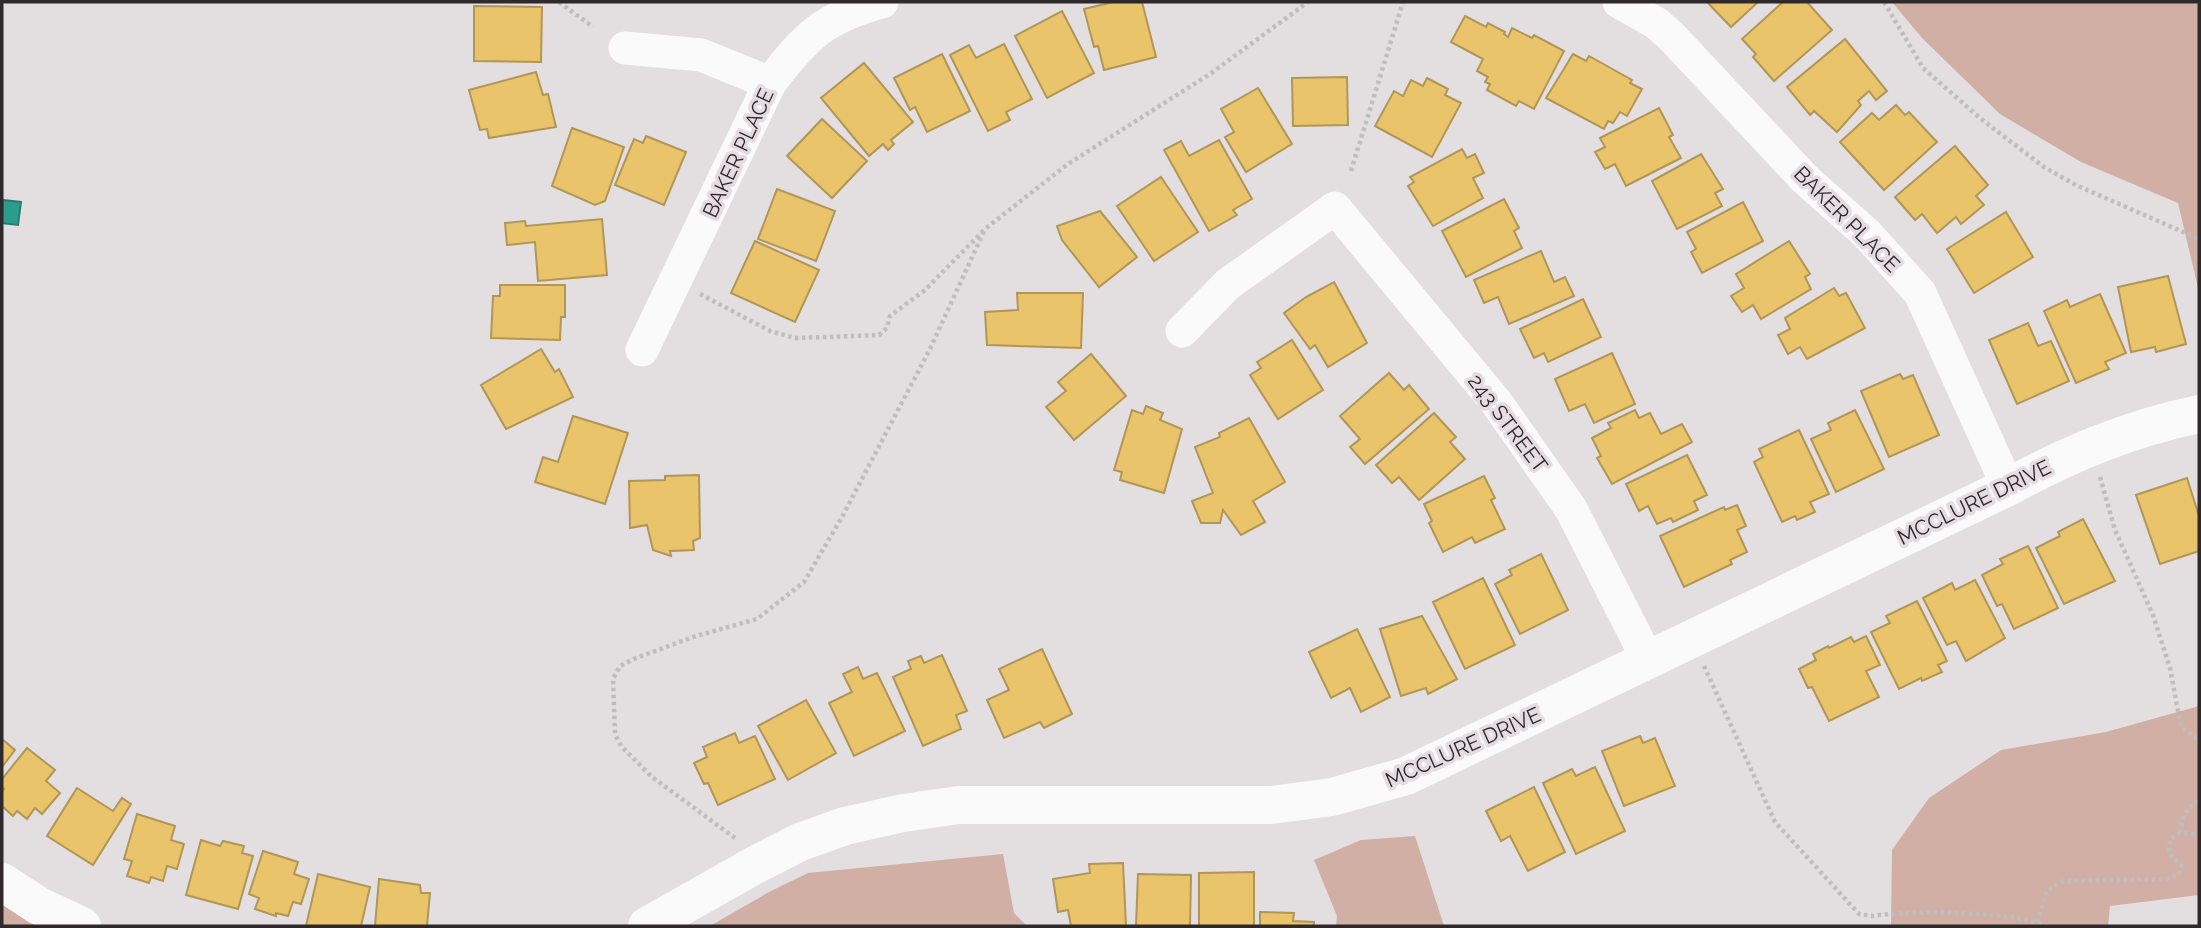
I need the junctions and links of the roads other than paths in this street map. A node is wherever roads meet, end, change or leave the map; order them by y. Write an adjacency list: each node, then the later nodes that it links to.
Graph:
1 (882, 2): 4 (street, BAKER PLACE)
2 (1619, 2): 8 (street, BAKER PLACE)
3 (625, 48): 4 (street)
4 (770, 83): 6 (street, BAKER PLACE)
5 (1182, 331): 9 (street, 243 STREET)
6 (642, 350)
7 (2199, 414): 8 (street, MCCLURE DRIVE)
8 (2008, 487): 9 (street, MCCLURE DRIVE)
9 (1648, 660): 12 (street, MCCLURE DRIVE)
10 (2, 882): 11 (street)
11 (82, 926)
12 (647, 926)

